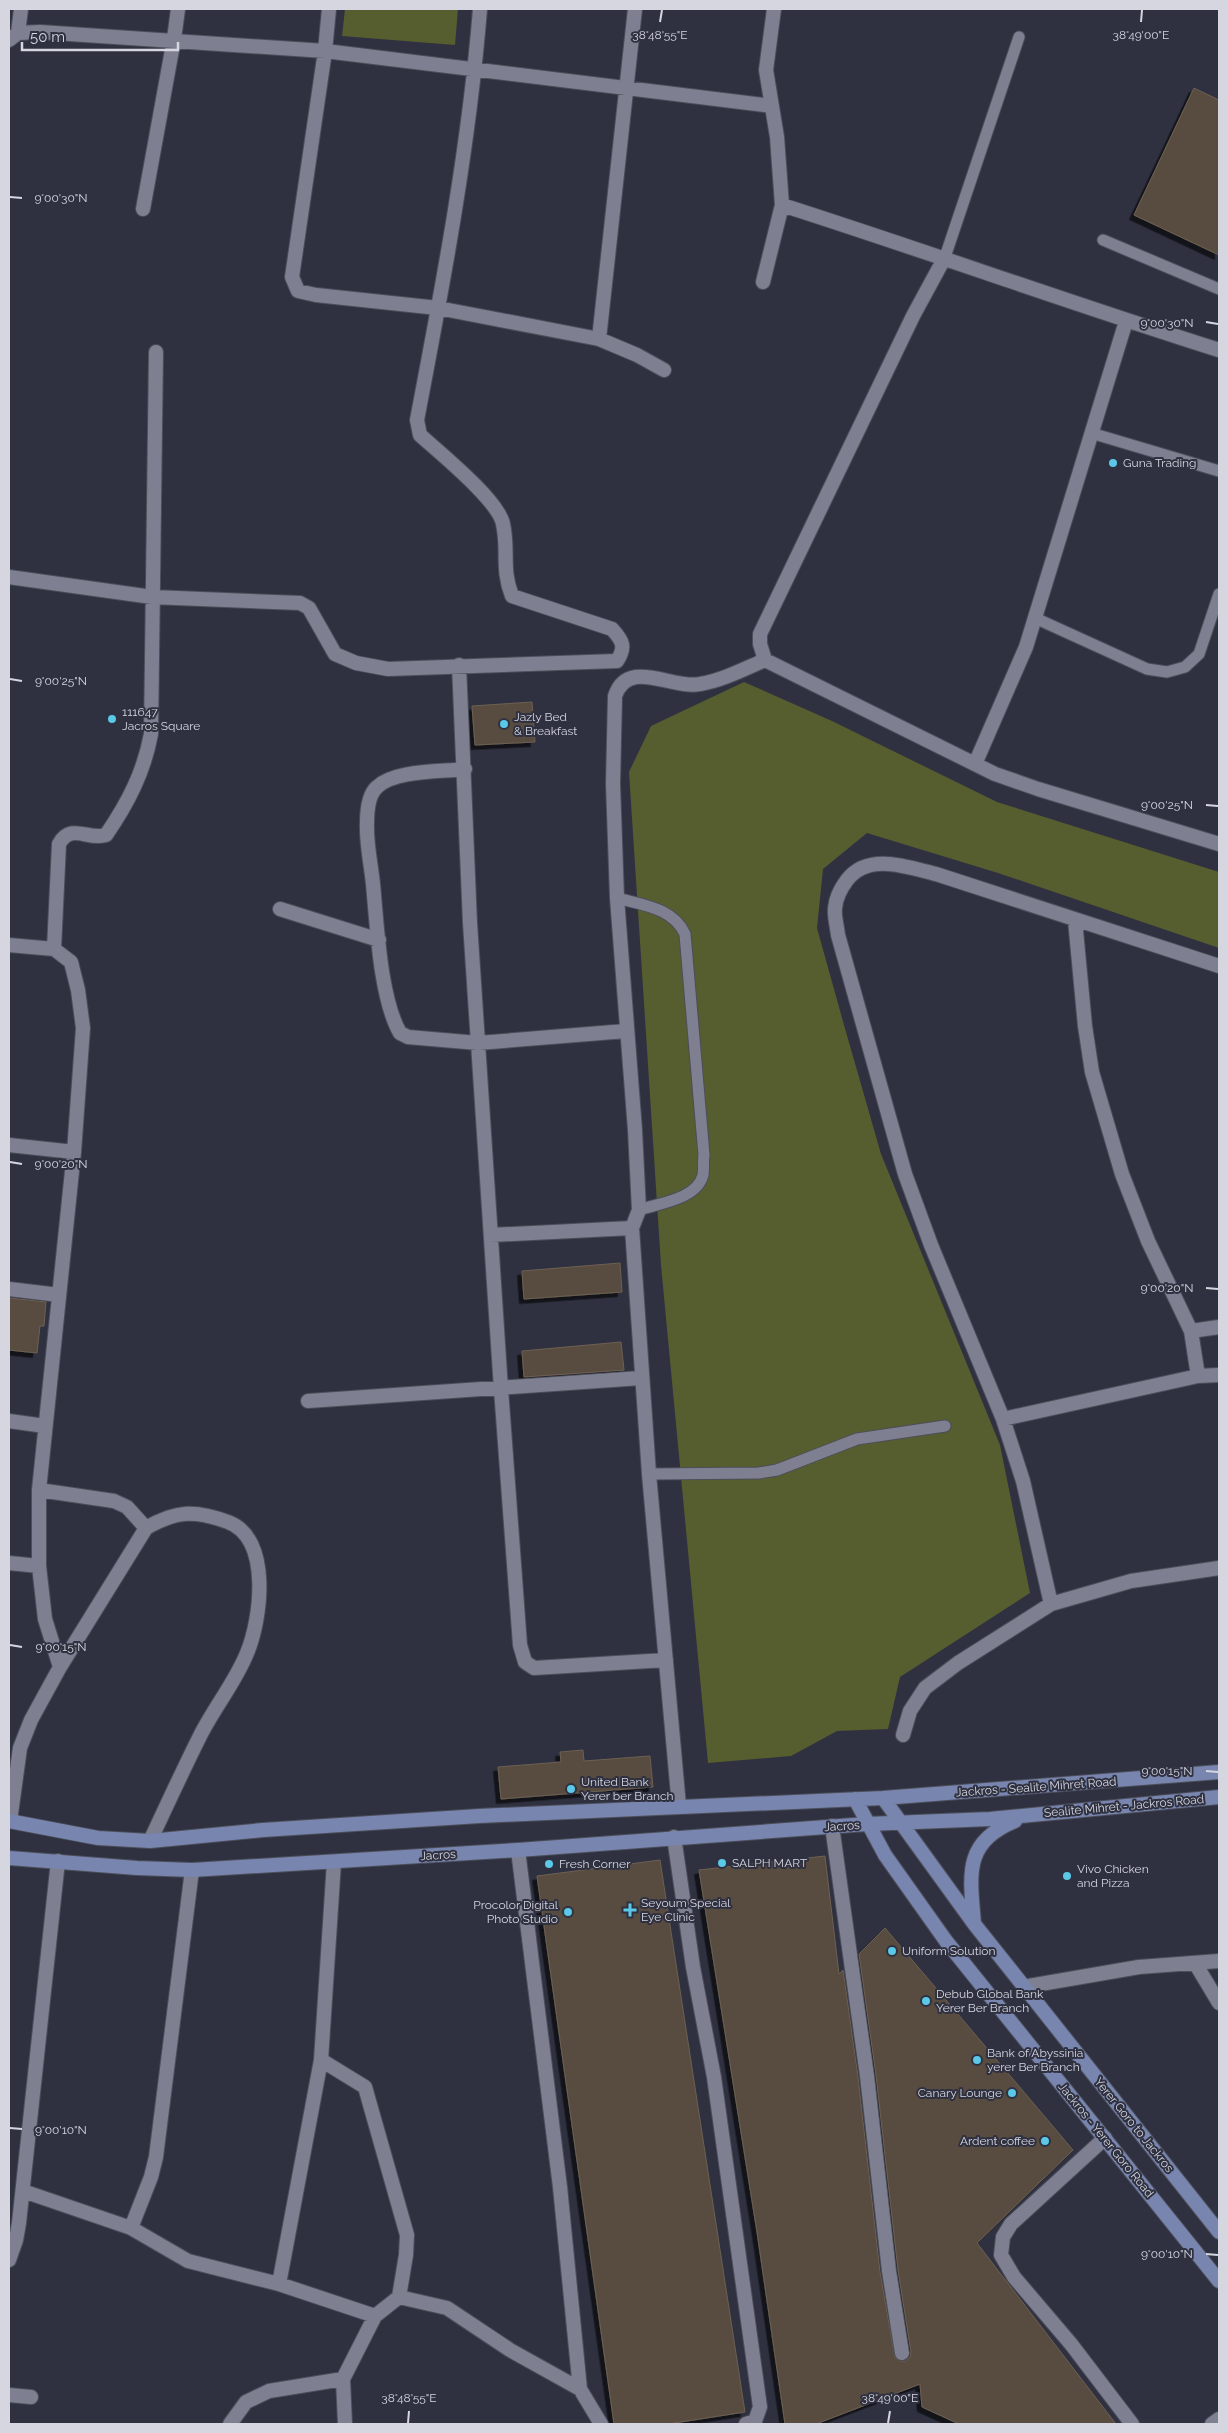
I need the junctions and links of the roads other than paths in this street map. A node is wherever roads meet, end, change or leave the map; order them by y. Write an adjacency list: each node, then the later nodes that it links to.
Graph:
1 (21, 9): 7 (street)
2 (178, 9): 9 (street)
3 (329, 9): 10 (street)
4 (480, 9): 11 (street)
5 (635, 9): 12 (street)
6 (774, 9): 13 (street)
7 (13, 37): 9 (street)
8 (1019, 37): 17 (lane)
9 (174, 39): 10 (street); 15 (street)
10 (325, 51): 11 (street); 20 (street)
11 (476, 69): 12 (street); 20 (street)
12 (628, 87): 13 (street); 22 (street)
13 (772, 106): 14 (street)
14 (782, 205): 17 (street); 18 (street)
15 (143, 209)
16 (1103, 240): 19 (lane)
17 (945, 257): 21 (street); 32 (street)
18 (763, 282)
19 (1219, 289)
20 (438, 308): 22 (street); 33 (street)
21 (1126, 320): 23 (street); 26 (street)
22 (599, 339): 25 (street)
23 (1219, 350)
24 (156, 352): 30 (street)
25 (664, 370)
26 (1091, 433): 27 (lane); 31 (street)
27 (1219, 471)
28 (9, 580): 30 (street)
29 (1219, 594): 31 (lane)
30 (152, 597): 34 (street); 44 (street)
31 (1034, 618): 36 (street)
32 (765, 660): 35 (street); 36 (street)
33 (616, 661): 34 (street); 35 (street)
34 (459, 665): 37 (street)
35 (627, 678): 39 (street)
36 (975, 764): 38 (street)
37 (465, 770): 42 (street); 47 (street)
38 (1219, 844)
39 (616, 898): 46 (street); 50 (lane)
40 (280, 909): 42 (street)
41 (1075, 920): 45 (street); 56 (street); 62 (street)
42 (379, 940): 47 (street)
43 (9, 945): 44 (street)
44 (54, 949): 49 (street)
45 (1219, 966)
46 (626, 1031): 47 (street); 50 (street)
47 (478, 1043): 52 (street)
48 (9, 1145): 49 (street)
49 (74, 1152): 54 (street)
50 (640, 1210): 51 (street)
51 (632, 1228): 52 (street); 59 (street)
52 (491, 1235): 60 (street)
53 (9, 1289): 54 (street)
54 (59, 1295): 64 (street)
55 (1219, 1327): 56 (street)
56 (1191, 1331): 58 (street)
57 (1219, 1374): 58 (street)
58 (1198, 1376): 62 (street)
59 (642, 1378): 60 (street); 66 (street)
60 (501, 1389): 61 (street); 73 (street)
61 (308, 1401)
62 (1002, 1419): 72 (street)
63 (9, 1421): 64 (street)
64 (45, 1426): 67 (street)
65 (946, 1426): 66 (lane)
66 (649, 1474): 73 (street)
67 (39, 1490): 68 (street); 70 (street)
68 (146, 1528): 74 (street); 87 (street)
69 (9, 1563): 70 (street)
70 (38, 1566): 74 (street)
71 (1219, 1568): 72 (street)
72 (1051, 1604): 75 (street)
73 (666, 1660): 80 (street)
74 (60, 1667): 82 (street)
75 (902, 1736)
76 (1219, 1772): 78 (main road, Jackros - Sealite Mihret Road)
77 (1219, 1797): 81 (main road, Sealite Mihret - Jackros Road)
78 (883, 1798): 79 (main road, Jacros); 83 (main road, Yerer Goro to Jackros)
79 (855, 1799): 80 (main road, Jacros); 84 (main road, Jacros)
80 (679, 1806): 87 (main road, Jacros)
81 (1030, 1815): 83 (main road, Jacros); 93 (main road)
82 (9, 1821): 87 (main road, Jacros)
83 (900, 1822): 84 (main road, Jacros); 93 (main road, Yerer Goro to Jackros)
84 (867, 1824): 85 (main road, Jacros); 99 (main road, Jackros - Yerer Goro Road)
85 (832, 1826): 86 (main road, Jacros); 108 (street)
86 (674, 1837): 88 (main road, Jacros); 117 (street)
87 (150, 1841)
88 (518, 1850): 91 (main road, Jacros); 110 (street)
89 (9, 1858): 90 (main road, Jacros)
90 (58, 1860): 92 (main road, Jacros); 100 (street)
91 (334, 1862): 92 (main road, Jacros); 98 (street)
92 (192, 1870): 101 (street)
93 (975, 1925): 96 (main road, Yerer Goro to Jackros)
94 (1219, 1961): 95 (street)
95 (1194, 1963): 96 (street); 97 (street)
96 (1023, 1987): 102 (main road, Yerer Goro to Jackros)
97 (1219, 2003)
98 (321, 2060): 105 (street); 106 (street)
99 (1105, 2138): 104 (main road, Jackros - Yerer Goro Road); 118 (street)
100 (23, 2191): 101 (street); 103 (street)
101 (131, 2228): 105 (street)
102 (1219, 2232)
103 (9, 2260)
104 (1219, 2281)
105 (279, 2284): 107 (street)
106 (399, 2297): 107 (street); 110 (street)
107 (375, 2316): 109 (street)
108 (902, 2353)
109 (343, 2379): 114 (street); 115 (street)
110 (580, 2389): 116 (street)
111 (9, 2394): 112 (street)
112 (31, 2397)
113 (1219, 2418): 119 (street)
114 (230, 2424)
115 (345, 2424)
116 (601, 2424)
117 (746, 2424)
118 (1132, 2424)
119 (1212, 2424)

